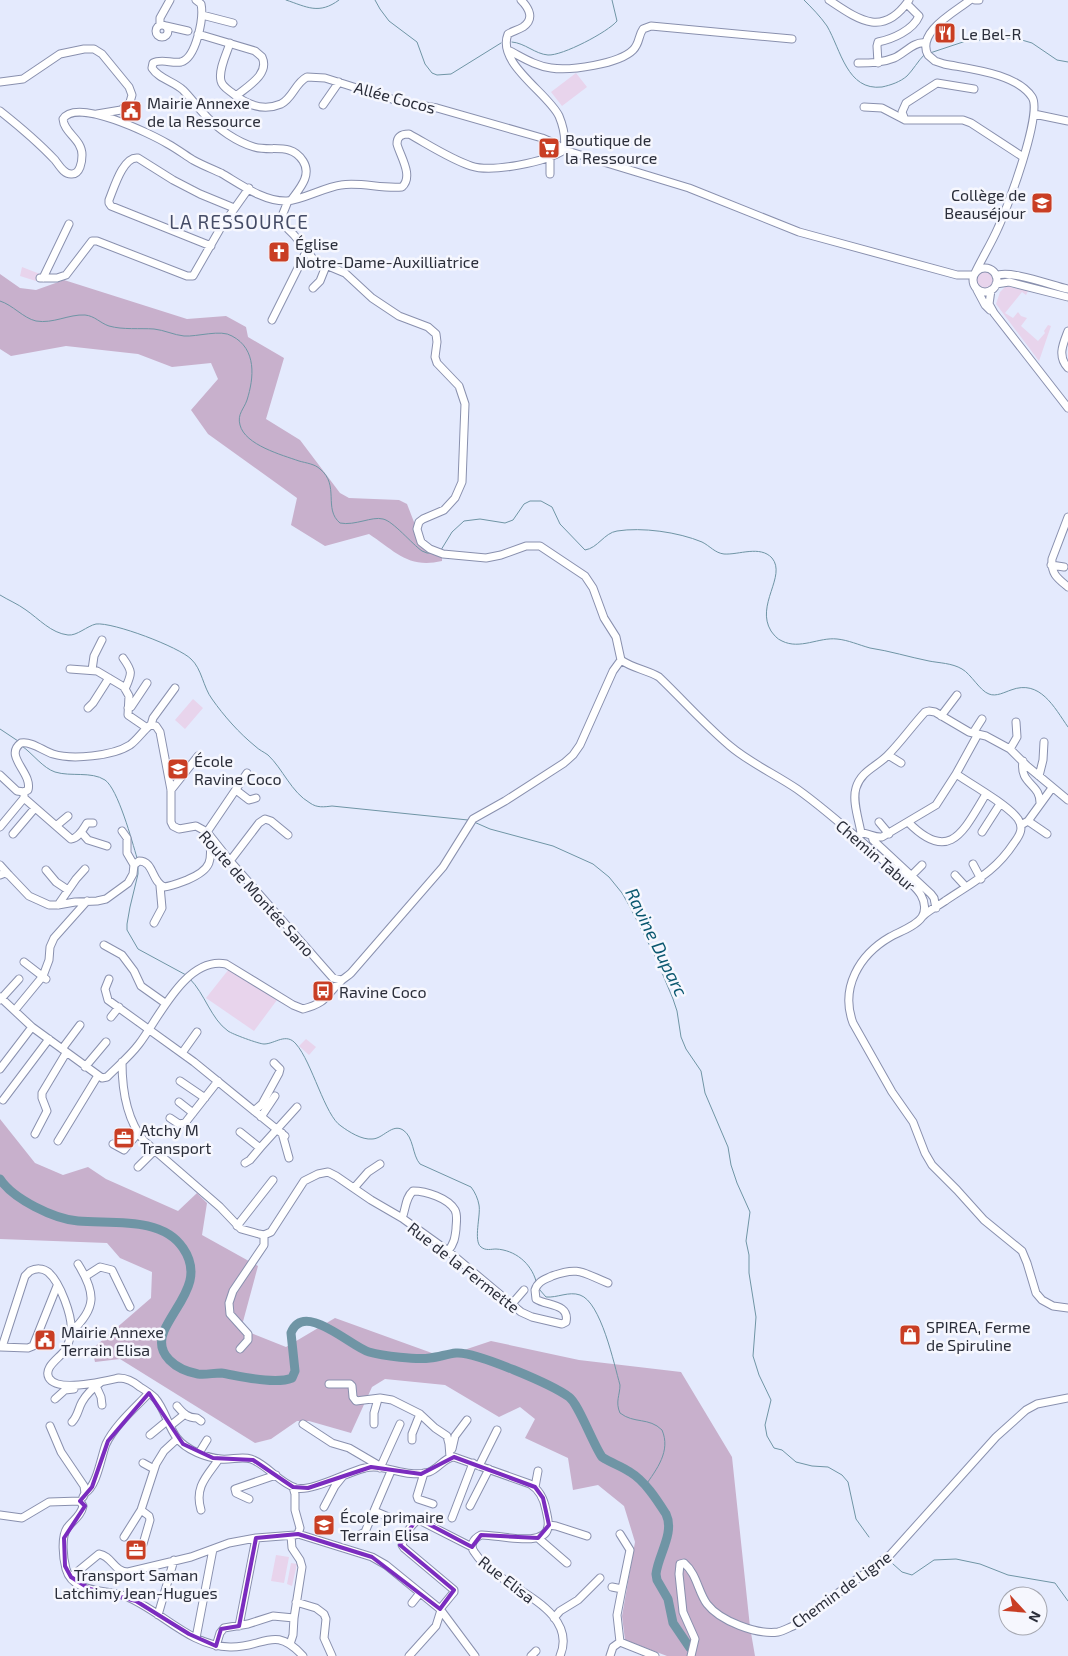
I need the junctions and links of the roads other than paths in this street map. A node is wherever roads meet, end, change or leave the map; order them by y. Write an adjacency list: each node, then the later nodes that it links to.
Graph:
1 (170, 0): 9 (street)
2 (196, 0): 7 (street)
3 (521, 0): 14 (street)
4 (829, 0): 6 (street)
5 (970, 0): 13 (street)
6 (908, 2): 16 (street)
7 (202, 15): 8 (street); 10 (street)
8 (233, 23)
9 (188, 31)
10 (198, 34): 12 (street); 33 (street)
11 (792, 39): 14 (street)
12 (230, 43): 20 (street, Allée Cocos); 20 (street)
13 (925, 43): 16 (street); 25 (street)
14 (508, 50): 28 (street)
15 (858, 63): 16 (street)
16 (878, 63)
17 (0, 82): 24 (street)
18 (339, 82): 20 (street, Allée Cocos); 21 (street); 28 (street, Allée Cocos)
19 (974, 89): 26 (street)
20 (236, 96)
21 (323, 105)
22 (864, 107): 26 (street)
23 (0, 111): 24 (street)
24 (96, 114): 32 (street)
25 (1034, 114): 27 (street); 29 (street)
26 (905, 120): 29 (street)
27 (1068, 121)
28 (564, 150): 30 (street); 42 (street, Allée Cocos)
29 (1023, 157): 36 (street)
30 (550, 158): 31 (street); 33 (street)
31 (550, 174)
32 (249, 188): 33 (street); 34 (street)
33 (290, 200): 38 (street)
34 (234, 208): 37 (street); 37 (street)
35 (69, 224): 37 (street)
36 (990, 245): 40 (street); 41 (street)
37 (211, 246)
38 (306, 252): 39 (street); 49 (street)
39 (326, 266): 44 (street); 59 (street)
40 (993, 273): 41 (street); 43 (street); 46 (street)
41 (974, 274): 42 (street); 45 (street)
42 (958, 275): 45 (street)
43 (994, 287): 45 (street); 47 (street); 48 (street)
44 (313, 288)
45 (975, 288): 48 (street)
46 (1068, 290)
47 (1068, 297)
48 (994, 313): 52 (street)
49 (272, 320)
50 (1068, 331): 51 (street)
51 (1068, 368)
52 (1068, 408)
53 (1068, 518): 54 (street)
54 (1051, 565): 55 (street); 56 (street)
55 (1064, 567)
56 (1068, 587)
57 (102, 640): 61 (street)
58 (123, 658): 65 (street)
59 (621, 660): 109 (street, Chemin Tabur); 138 (street)
60 (70, 669): 61 (street)
61 (92, 670): 62 (street)
62 (109, 678): 65 (street); 67 (street)
63 (147, 683): 68 (street)
64 (175, 688): 72 (street)
65 (125, 689): 68 (street)
66 (957, 695): 69 (street)
67 (88, 708)
68 (128, 708): 72 (street)
69 (942, 716): 73 (street); 76 (street)
70 (982, 719): 73 (street)
71 (1016, 722): 75 (street)
72 (149, 726): 85 (street, Route de Montée Sano); 88 (street)
73 (976, 734): 75 (street); 81 (street)
74 (1044, 742): 83 (street)
75 (1010, 749): 78 (street)
76 (888, 755): 79 (street); 109 (street)
77 (198, 756): 85 (street)
78 (1023, 760): 83 (street); 92 (street)
79 (901, 763)
80 (247, 773): 86 (street)
81 (956, 774): 87 (street); 96 (street)
82 (0, 776): 88 (street)
83 (1039, 776): 84 (street)
84 (1052, 788): 90 (street); 92 (street)
85 (171, 790): 104 (street, Route de Montée Sano)
86 (236, 790): 89 (street); 104 (street)
87 (986, 794): 91 (street); 96 (street)
88 (24, 795): 93 (street); 100 (street)
89 (256, 798)
90 (1068, 800)
91 (1000, 804): 98 (street); 103 (street)
92 (1040, 804): 98 (street)
93 (35, 808): 99 (street); 105 (street)
94 (68, 816): 99 (street)
95 (879, 822): 106 (street)
96 (908, 822): 106 (street)
97 (93, 823): 102 (street)
98 (1024, 823): 107 (street); 123 (street)
99 (56, 826): 102 (street)
100 (0, 827)
101 (122, 831): 116 (street)
102 (81, 832): 111 (street)
103 (982, 832)
104 (208, 833): 112 (street, Route de Montée Sano); 124 (street)
105 (13, 834)
106 (889, 834): 110 (street)
107 (1047, 834)
108 (288, 835): 112 (street)
109 (859, 836): 110 (street); 130 (street, Chemin Tabur)
110 (872, 836): 122 (street)
111 (107, 846)
112 (230, 861): 138 (street, Route de Montée Sano)
113 (922, 864): 122 (street)
114 (973, 864): 123 (street)
115 (0, 865): 120 (street)
116 (134, 865): 124 (street); 127 (street)
117 (85, 869): 126 (street)
118 (46, 870): 126 (street)
119 (0, 875): 120 (street)
120 (9, 875): 128 (street)
121 (955, 875): 125 (street)
122 (912, 876): 129 (street)
123 (981, 879): 125 (street)
124 (160, 886): 132 (street)
125 (966, 887): 129 (street)
126 (68, 890): 128 (street)
127 (87, 901): 128 (street); 135 (street)
128 (58, 905)
129 (935, 905): 130 (street); 131 (street)
130 (924, 906): 131 (street, Chemin Tabur)
131 (922, 917): 193 (street)
132 (154, 922)
133 (104, 945): 140 (street)
134 (24, 962): 135 (street)
135 (44, 977): 142 (street)
136 (19, 979): 139 (street)
137 (109, 979): 141 (street)
138 (342, 980): 140 (street)
139 (1, 998): 142 (street)
140 (165, 1003): 146 (street)
141 (118, 1007): 143 (street); 146 (street)
142 (15, 1010): 145 (street)
143 (111, 1017)
144 (80, 1025): 150 (street)
145 (32, 1027): 148 (street); 155 (street)
146 (150, 1029): 151 (street); 152 (street)
147 (197, 1032): 151 (street)
148 (49, 1039): 150 (street); 161 (street)
149 (106, 1042): 154 (street)
150 (64, 1051): 154 (street); 171 (street)
151 (182, 1053): 157 (street)
152 (122, 1062): 156 (street); 169 (street)
153 (274, 1063): 164 (street)
154 (85, 1067): 156 (street)
155 (0, 1069)
156 (98, 1077): 172 (street)
157 (218, 1080): 160 (street); 164 (street)
158 (180, 1081): 160 (street)
159 (275, 1096): 166 (street)
160 (205, 1098): 165 (street)
161 (3, 1100)
162 (179, 1102): 165 (street)
163 (297, 1107): 170 (street)
164 (254, 1111): 166 (street)
165 (193, 1113): 167 (street)
166 (261, 1117): 170 (street)
167 (170, 1118)
168 (240, 1132): 174 (street)
169 (138, 1133): 173 (street); 175 (street)
170 (281, 1133): 174 (street); 176 (street)
171 (35, 1134)
172 (58, 1141)
173 (112, 1144)
174 (260, 1148): 177 (street)
175 (155, 1150): 179 (street); 183 (street)
176 (290, 1158)
177 (245, 1163)
178 (380, 1164): 181 (street)
179 (138, 1167)
180 (273, 1180): 183 (street)
181 (354, 1188): 182 (street, Rue de la Fermette); 184 (street, Rue de la Fermette)
182 (402, 1218): 185 (street, Rue de la Fermette); 185 (street)
183 (237, 1226): 184 (street)
184 (264, 1235): 196 (street)
185 (448, 1251): 191 (street, Rue de la Fermette)
186 (78, 1264): 187 (street)
187 (86, 1276): 192 (street); 194 (street)
188 (608, 1283): 191 (street, Rue de la Fermette)
189 (57, 1286): 194 (street); 195 (street); 195 (street)
190 (524, 1290): 191 (street)
191 (512, 1305)
192 (130, 1307)
193 (1068, 1308)
194 (71, 1332): 198 (street)
195 (1, 1347)
196 (240, 1349)
197 (329, 1384): 202 (street)
198 (97, 1385): 199 (street); 201 (street); 203 (street); 209 (street)
199 (150, 1394): 210 (street); 235 (street)
200 (1068, 1398): 284 (street, Chemin de Ligne)
201 (55, 1399)
202 (378, 1399): 206 (street); 212 (street)
203 (102, 1405)
204 (177, 1406): 205 (street)
205 (185, 1414): 208 (street); 210 (street)
206 (420, 1414): 219 (street); 221 (street)
207 (467, 1420): 221 (street)
208 (201, 1421)
209 (72, 1422)
210 (168, 1423): 216 (street); 217 (street)
211 (303, 1424): 225 (street)
212 (374, 1424)
213 (400, 1424): 225 (street)
214 (50, 1430): 235 (street)
215 (497, 1430): 224 (street)
216 (150, 1436)
217 (177, 1439): 220 (street); 226 (street)
218 (207, 1440): 220 (street)
219 (412, 1440)
220 (199, 1453): 222 (street)
221 (450, 1457): 224 (street); 230 (street)
222 (219, 1459): 231 (street); 242 (street)
223 (143, 1463): 226 (street)
224 (476, 1465): 227 (street); 245 (street)
225 (380, 1468): 228 (street); 232 (street)
226 (154, 1469): 241 (street)
227 (489, 1469): 234 (street); 239 (street)
228 (391, 1471): 230 (street); 243 (street)
229 (538, 1471): 234 (street)
230 (424, 1473): 238 (street)
231 (276, 1475): 233 (street); 236 (street)
232 (344, 1475): 233 (street); 240 (street)
233 (293, 1487): 249 (street)
234 (535, 1487): 247 (street)
235 (85, 1493): 237 (street)
236 (249, 1499)
237 (80, 1501): 244 (street); 260 (street)
238 (433, 1504)
239 (470, 1506)
240 (324, 1507)
241 (141, 1510): 252 (street); 255 (street)
242 (201, 1510)
243 (374, 1511): 246 (street); 250 (street)
244 (0, 1515)
245 (452, 1518)
246 (393, 1519)
247 (548, 1525): 251 (street); 254 (street)
248 (620, 1534): 263 (street)
249 (294, 1535): 253 (street); 264 (street); 265 (street)
250 (359, 1535)
251 (588, 1536)
252 (124, 1537)
253 (256, 1538): 257 (street); 271 (street)
254 (538, 1538): 256 (street, Rue Elisa); 259 (street)
255 (143, 1544)
256 (472, 1547): 267 (street); 270 (street, Rue Elisa)
257 (213, 1550): 258 (street); 272 (street)
258 (174, 1560): 260 (street); 268 (street)
259 (568, 1563)
260 (71, 1578): 268 (street)
261 (600, 1578): 270 (street)
262 (612, 1587): 263 (street)
263 (622, 1589): 273 (street)
264 (420, 1593): 266 (street); 267 (street)
265 (296, 1602): 269 (street); 278 (street)
266 (412, 1603)
267 (441, 1610): 279 (street); 280 (street)
268 (158, 1615): 272 (street)
269 (294, 1618): 271 (street); 274 (street)
270 (554, 1618): 281 (street, Rue Elisa)
271 (239, 1626): 275 (street)
272 (196, 1638): 275 (street)
273 (620, 1642): 276 (street); 282 (street)
274 (290, 1644): 275 (street); 277 (street)
275 (216, 1646)
276 (645, 1654): 283 (street)
277 (303, 1656)
278 (332, 1656)
279 (409, 1656)
280 (475, 1656)
281 (560, 1656)
282 (610, 1656)
283 (655, 1656)
284 (690, 1656)

